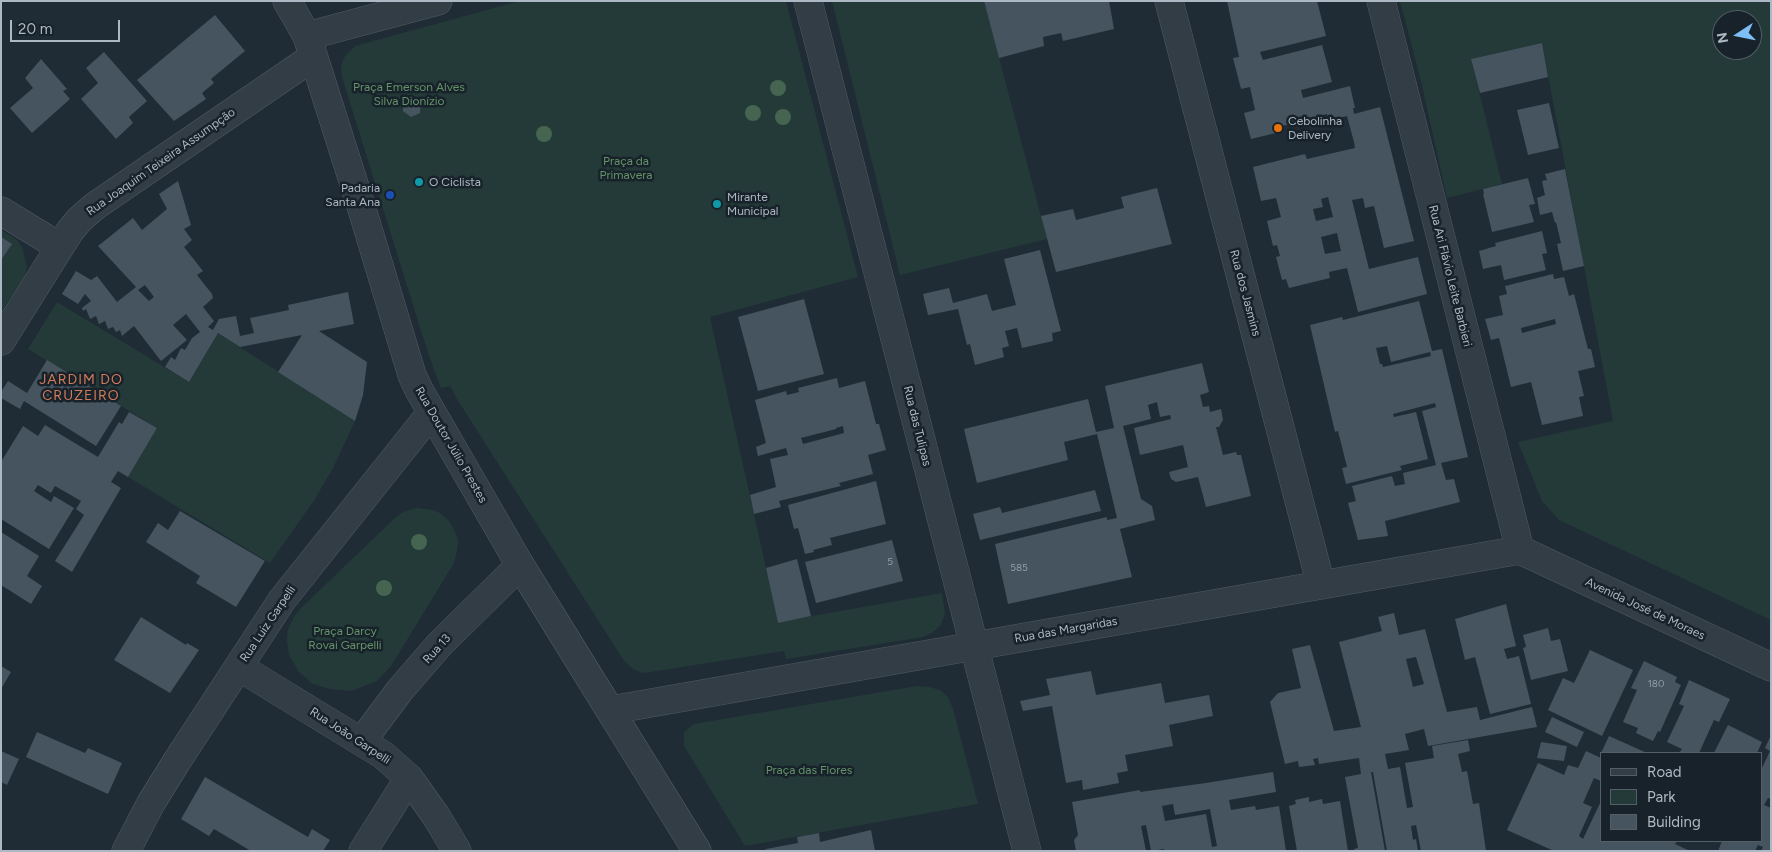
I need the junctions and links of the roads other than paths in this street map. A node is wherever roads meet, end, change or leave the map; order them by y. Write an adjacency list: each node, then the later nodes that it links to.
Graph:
1 (286, 1): 6 (street, Rua Doutor Júlio Prestes)
2 (438, 1): 6 (street, Rua Joaquim Teixeira Assumpção)
3 (808, 1): 14 (street, Rua das Tulipas)
4 (1170, 1): 13 (street, Rua dos Jasmins)
5 (1381, 1): 11 (street, Rua Ari Flávio Leite Barbieri)
6 (310, 47): 8 (street, Rua Joaquim Teixeira Assumpção); 10 (street, Rua Doutor Júlio Prestes)
7 (1, 211): 8 (street)
8 (60, 248): 9 (street, Rua Joaquim Teixeira Assumpção)
9 (1, 341)
10 (431, 413): 12 (street, Rua Doutor Júlio Prestes); 15 (street, Rua Luiz Garpelli)
11 (1520, 550): 13 (street, Rua das Margaridas); 16 (street, Avenida José de Moraes)
12 (520, 565): 17 (street, Rua Doutor Júlio Prestes); 18 (street, Rua 13)
13 (1321, 585): 14 (street, Rua das Margaridas)
14 (974, 647): 17 (street, Rua das Margaridas); 24 (street, Rua das Tulipas)
15 (239, 667): 18 (street, Rua João Garpelli); 20 (street, Rua Luiz Garpelli)
16 (1771, 667)
17 (611, 710): 23 (street, Rua Doutor Júlio Prestes)
18 (362, 741): 19 (street, Rua João Garpelli)
19 (409, 778): 21 (street); 22 (street, Rua João Garpelli)
20 (126, 851)
21 (363, 851)
22 (457, 851)
23 (697, 851)
24 (1027, 851)

